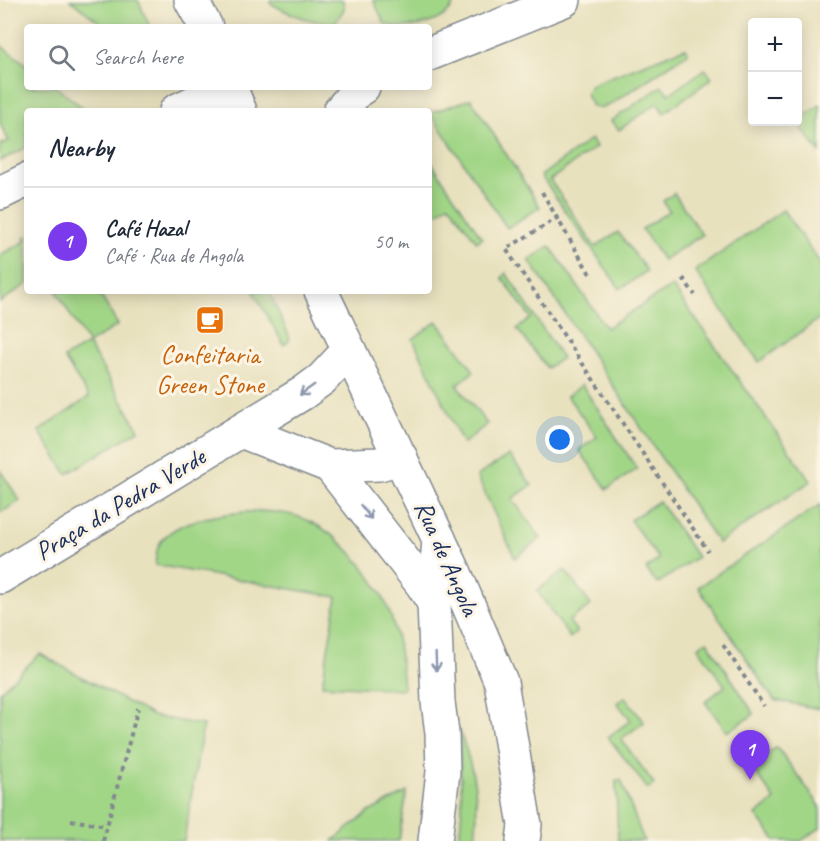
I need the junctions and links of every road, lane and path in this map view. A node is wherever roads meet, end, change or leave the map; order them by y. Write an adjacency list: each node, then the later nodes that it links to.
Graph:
1 (191, 0): 3 (street)
2 (564, 0): 4 (street)
3 (204, 24)
4 (432, 53)
5 (222, 90): 8 (street)
6 (230, 90): 9 (street)
7 (357, 90): 10 (street)
8 (182, 108)
9 (238, 108)
10 (342, 108)
11 (24, 181): 13 (street)
12 (542, 192): 14 (path)
13 (0, 193)
14 (557, 218): 15 (path); 24 (path)
15 (590, 274)
16 (683, 278): 18 (path)
17 (322, 294): 19 (street, Rua de Angola)
18 (695, 295)
19 (349, 350): 20 (street, Praça da Pedra Verde, one-way to 20); 21 (street, Rua de Angola)
20 (241, 431): 22 (street); 25 (street, Praça da Pedra Verde)
21 (401, 459): 22 (street); 23 (street, Rua de Angola)
22 (330, 466): 26 (street, one-way to 26)
23 (439, 539): 26 (street); 34 (street, Rua de Angola)
24 (708, 550)
25 (0, 577)
26 (434, 603): 33 (street, one-way to 33)
27 (723, 645): 28 (path)
28 (764, 706)
29 (138, 708): 31 (path)
30 (71, 820): 31 (path)
31 (106, 826): 32 (path)
32 (103, 841)
33 (435, 841)
34 (523, 841)

